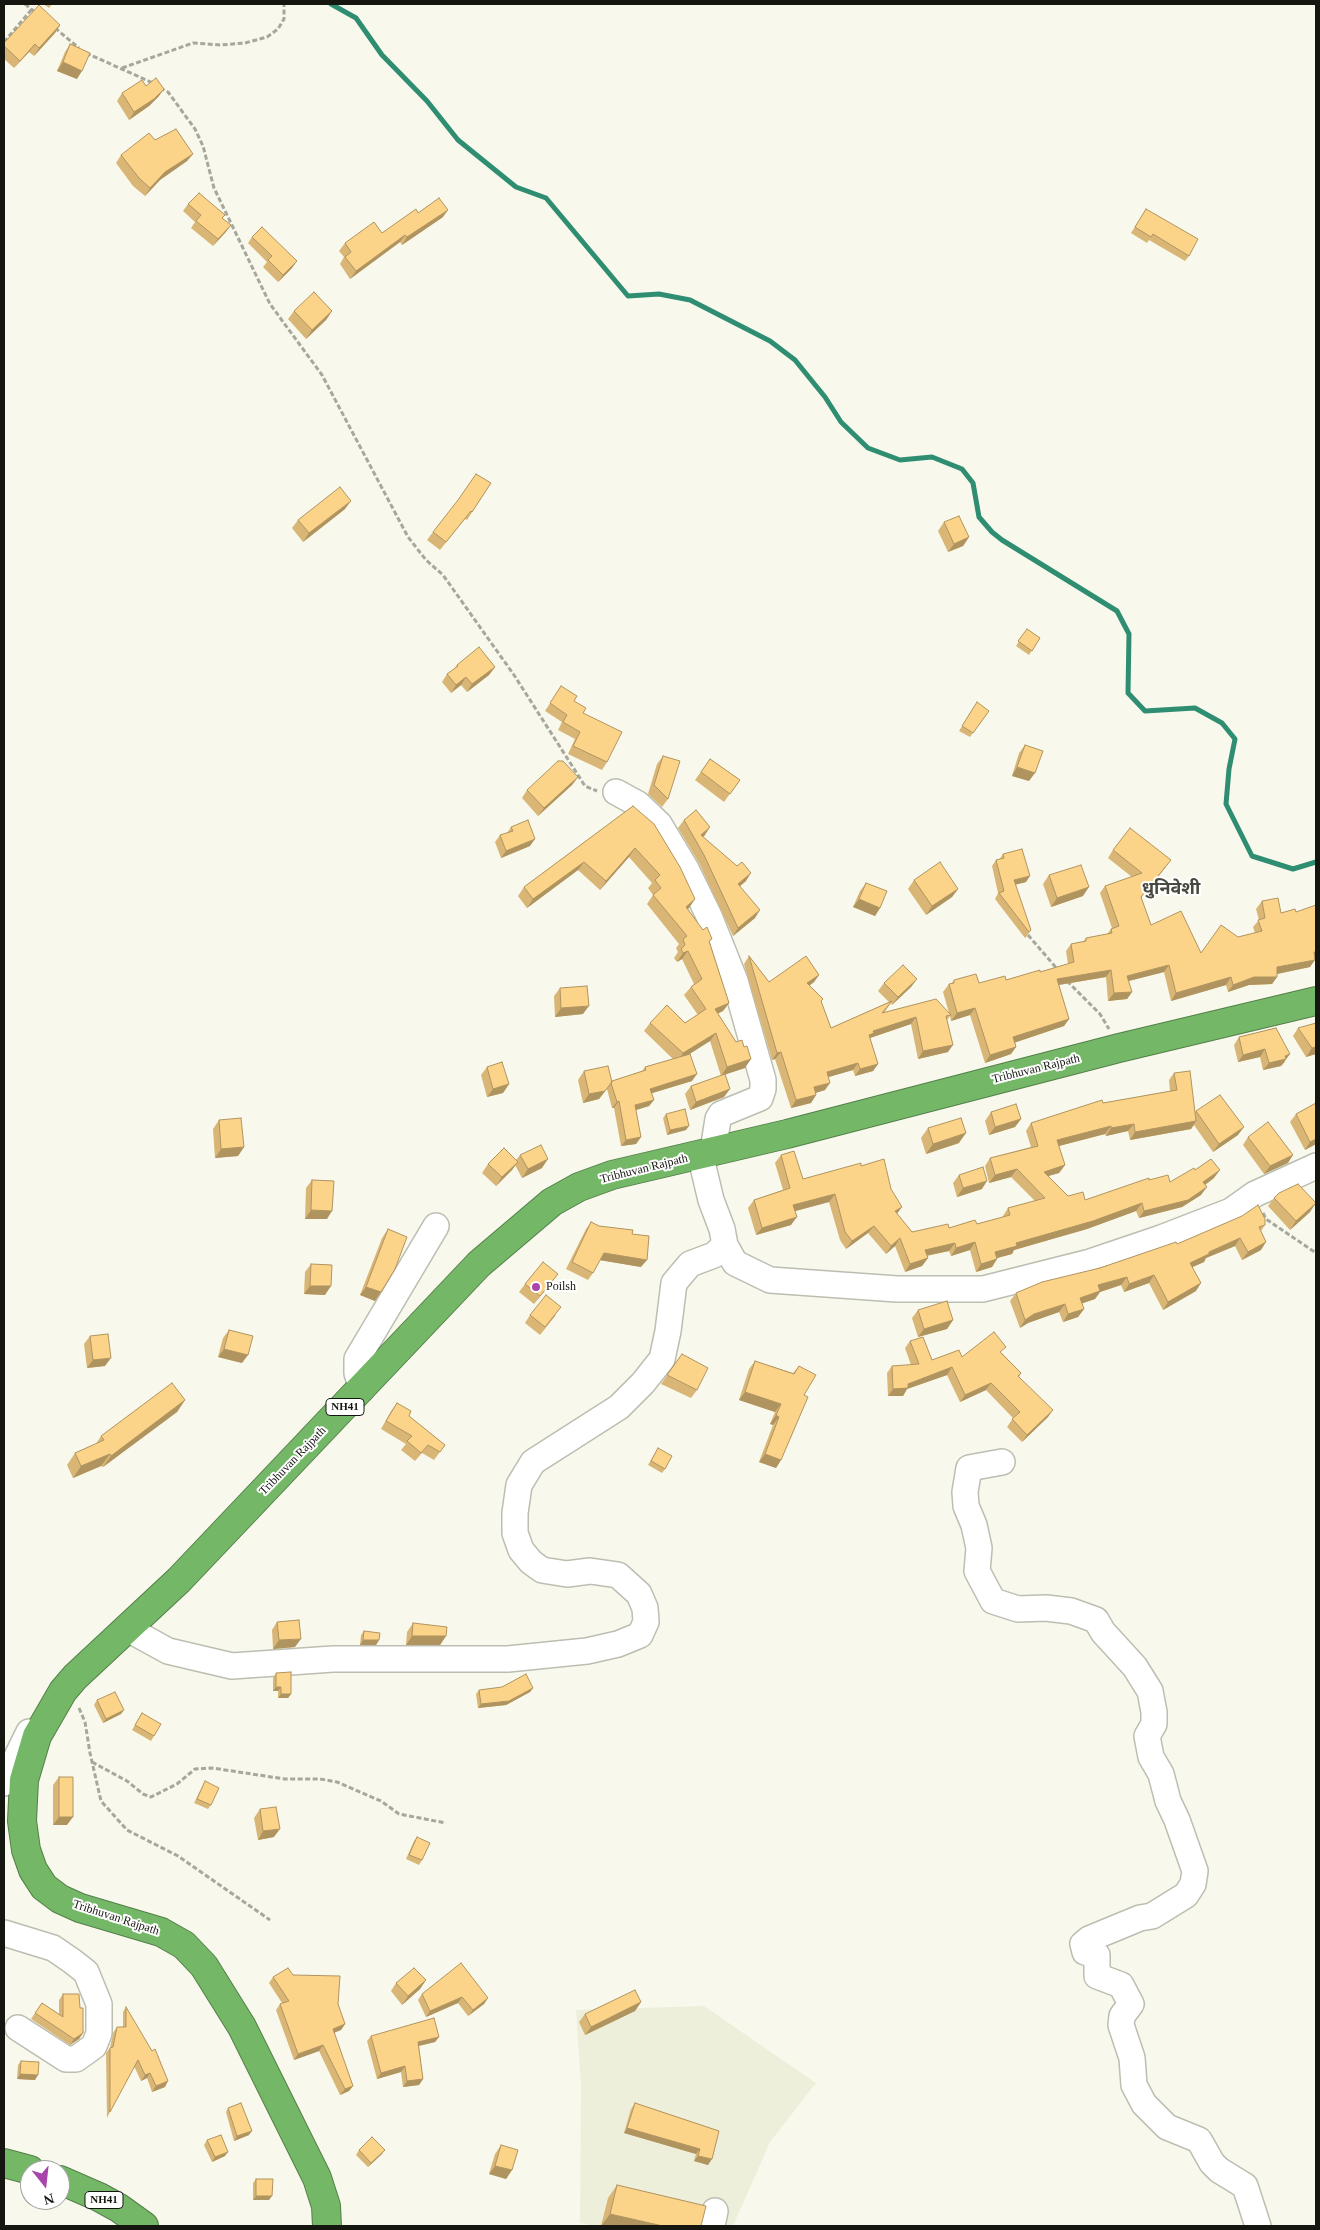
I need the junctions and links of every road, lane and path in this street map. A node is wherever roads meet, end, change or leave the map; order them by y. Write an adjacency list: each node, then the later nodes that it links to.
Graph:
1 (25, 4): 3 (path)
2 (284, 4): 7 (path)
3 (32, 9): 4 (path); 6 (path)
4 (39, 15)
5 (54, 27): 7 (path)
6 (4, 42)
7 (121, 68): 8 (path)
8 (616, 792): 12 (street)
9 (1028, 935): 11 (path)
10 (1316, 1001): 11 (highway, Tribhuvan Rajpath / NH41)
11 (1120, 1048): 12 (highway, Tribhuvan Rajpath / NH41)
12 (707, 1153): 16 (street); 18 (highway, Tribhuvan Rajpath / NH41)
13 (1316, 1166): 14 (street)
14 (1255, 1194): 16 (street); 17 (path)
15 (436, 1226): 18 (street)
16 (725, 1245): 20 (street)
17 (1316, 1253)
18 (362, 1390): 20 (highway, Tribhuvan Rajpath / NH41)
19 (1002, 1462): 33 (street)
20 (128, 1629): 21 (highway, Tribhuvan Rajpath / NH41)
21 (72, 1681): 22 (path); 23 (street); 32 (highway, Tribhuvan Rajpath / NH41)
22 (92, 1762): 24 (path); 25 (path)
23 (4, 1783)
24 (446, 1823)
25 (270, 1920)
26 (4, 1933): 27 (street)
27 (18, 2028)
28 (4, 2163): 29 (highway)
29 (20, 2167)
30 (70, 2184): 31 (highway, NH41)
31 (144, 2226)
32 (327, 2226)
33 (1258, 2226)

